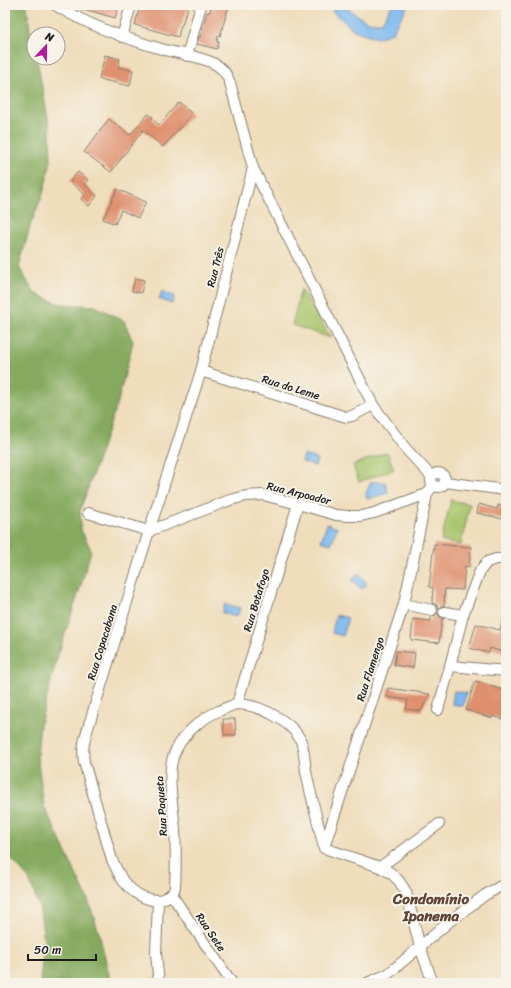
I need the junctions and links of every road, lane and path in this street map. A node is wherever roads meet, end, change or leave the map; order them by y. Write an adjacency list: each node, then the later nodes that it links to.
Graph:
1 (55, 5): 4 (street)
2 (132, 5): 5 (street)
3 (201, 5): 6 (street)
4 (66, 8): 5 (street)
5 (122, 37): 6 (street)
6 (187, 56): 7 (street)
7 (253, 168): 8 (street, Rua Três); 9 (street)
8 (201, 371): 9 (street, Rua do Leme); 14 (street, Rua Copacabana)
9 (373, 405): 10 (street)
10 (430, 485): 11 (street, Rua Arpoador); 12 (street, Rua Arpoador); 16 (street, Rua Flamengo)
11 (506, 490)
12 (298, 504): 14 (street, Rua Arpoador); 22 (street, Rua Botafogo)
13 (88, 513): 14 (street)
14 (149, 531): 29 (street, Rua Copacabana)
15 (506, 558): 19 (street)
16 (404, 604): 17 (street); 25 (street, Rua Flamengo)
17 (432, 610)
18 (444, 612): 19 (street)
19 (463, 615): 20 (street)
20 (450, 666): 21 (street); 23 (street)
21 (506, 671)
22 (237, 704): 25 (street); 28 (street, Rua Paqueta)
23 (438, 710)
24 (439, 824): 26 (street)
25 (324, 848): 26 (street)
26 (380, 867): 30 (street)
27 (506, 883): 30 (street)
28 (171, 894): 29 (street); 32 (street, Rua Sete)
29 (158, 900): 31 (street)
30 (420, 947): 33 (street); 34 (street)
31 (158, 983)
32 (232, 983)
33 (367, 983)
34 (433, 983)

